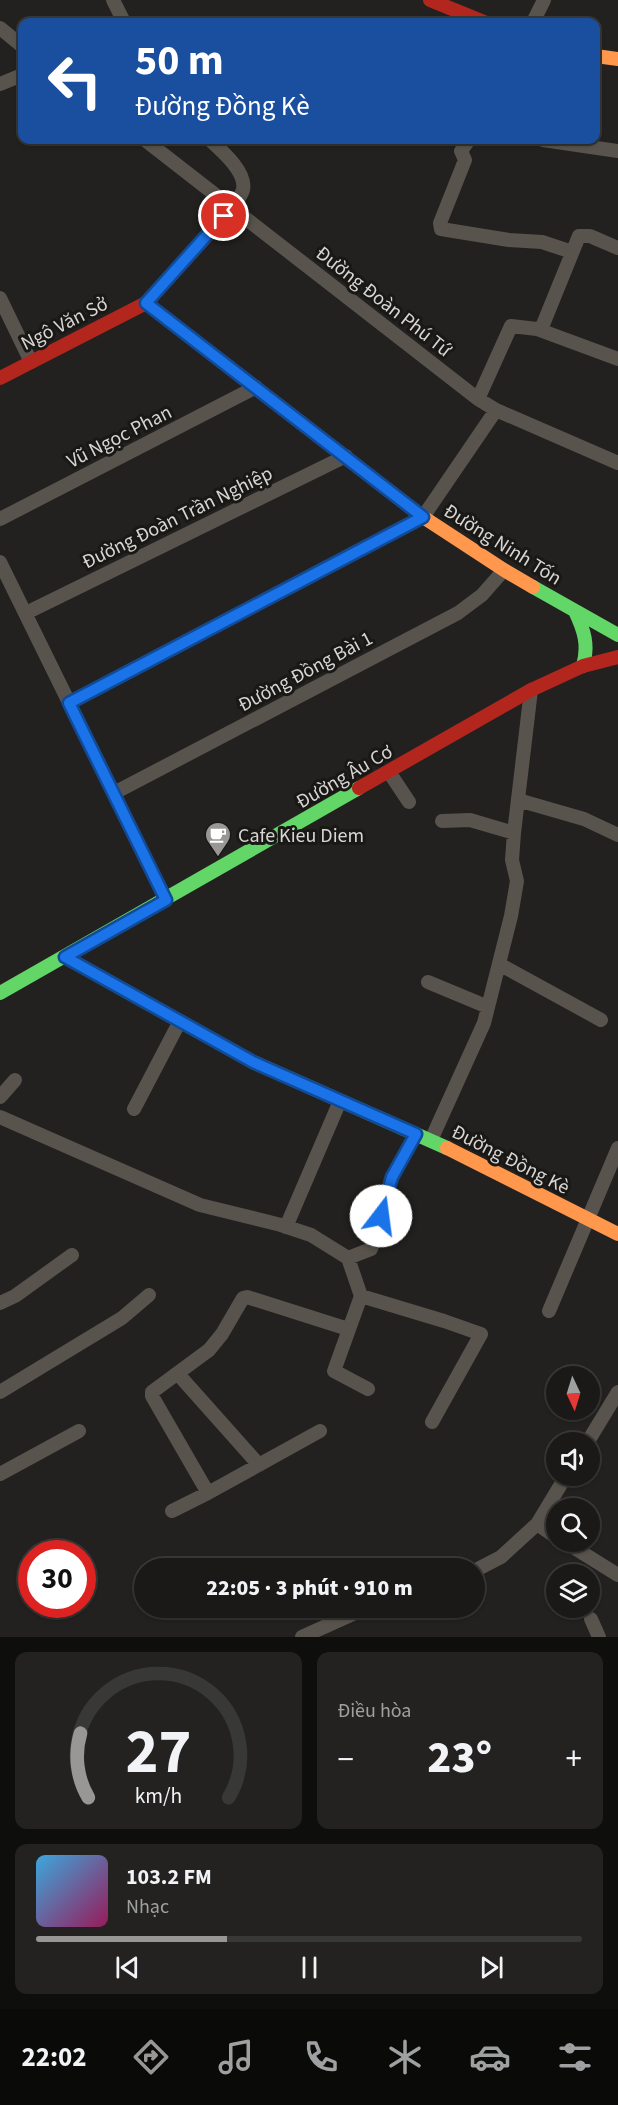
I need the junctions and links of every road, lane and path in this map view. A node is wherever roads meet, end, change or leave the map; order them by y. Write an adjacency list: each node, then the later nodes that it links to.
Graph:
1 (113, 0): 4 (street)
2 (430, 0): 5 (street)
3 (544, 0): 6 (street)
4 (122, 18)
5 (474, 18)
6 (535, 18)
7 (0, 28): 8 (street)
8 (18, 43)
9 (600, 57): 10 (street)
10 (618, 59)
11 (18, 77): 12 (street)
12 (0, 84)
13 (150, 144): 18 (street, Đường Đoàn Phú Tứ)
14 (214, 144): 18 (street)
15 (466, 144): 20 (street)
16 (570, 144): 17 (street)
17 (618, 151)
18 (232, 207): 22 (street); 28 (street, Đường Đoàn Phú Tứ)
19 (618, 248): 20 (street)
20 (572, 252): 23 (street)
21 (0, 298): 25 (street)
22 (146, 303): 25 (street, Ngô Văn Sở); 27 (street, Đường Ninh Tốn)
23 (537, 329): 24 (street); 28 (street)
24 (618, 359)
25 (32, 362): 26 (street, Ngô Văn Sở)
26 (0, 378)
27 (256, 387): 30 (street, Đường Ninh Tốn); 33 (street, Vũ Ngọc Phan)
28 (478, 399): 29 (street, Đường Đoàn Phú Tứ)
29 (496, 410): 31 (street, Đường Đoàn Phú Tứ); 32 (street)
30 (345, 456): 32 (street, Đường Ninh Tốn); 37 (street, Đường Đoàn Trần Nghiệp)
31 (618, 463)
32 (423, 517): 35 (street, Đường Ninh Tốn); 42 (street)
33 (0, 519)
34 (0, 562): 37 (street)
35 (504, 570): 36 (street, Đường Ninh Tốn); 44 (street, Đường Đồng Bài 1)
36 (575, 611): 38 (street, Đường Ninh Tốn); 40 (street)
37 (26, 613): 42 (street)
38 (618, 635)
39 (618, 657): 40 (street, Đường Âu Cơ)
40 (583, 666): 41 (street, Đường Âu Cơ)
41 (531, 690): 43 (street, Đường Âu Cơ); 45 (street)
42 (69, 703): 44 (street)
43 (389, 772): 46 (street); 50 (street, Đường Âu Cơ)
44 (114, 793): 50 (street)
45 (518, 800): 48 (street); 49 (street)
46 (409, 802)
47 (442, 821): 48 (street)
48 (514, 833): 52 (street)
49 (618, 835)
50 (166, 900): 51 (street, Đường Âu Cơ)
51 (65, 957): 54 (street, Đường Âu Cơ); 57 (street, Đường Đồng Kè)
52 (499, 964): 55 (street); 56 (street)
53 (428, 982): 55 (street)
54 (0, 993)
55 (488, 1007): 64 (street)
56 (601, 1020)
57 (180, 1021): 60 (street, Đường Đồng Kè); 61 (street)
58 (15, 1080): 59 (street)
59 (0, 1097)
60 (340, 1101): 63 (street, Đường Đồng Kè); 67 (street)
61 (135, 1109)
62 (0, 1117): 67 (street)
63 (416, 1134): 64 (street, Đường Đồng Kè); 70 (street)
64 (431, 1140): 66 (street, Đường Đồng Kè)
65 (618, 1148): 66 (street)
66 (588, 1219): 68 (street, Đường Đồng Kè); 74 (street)
67 (286, 1227): 70 (street)
68 (618, 1234)
69 (72, 1255): 73 (street)
70 (348, 1258): 72 (street)
71 (149, 1295): 78 (street)
72 (362, 1296): 75 (street); 80 (street)
73 (0, 1303)
74 (549, 1311)
75 (348, 1329): 76 (street); 77 (street)
76 (178, 1374): 84 (street); 87 (street)
77 (368, 1389)
78 (0, 1392)
79 (618, 1392): 83 (street)
80 (432, 1422)
81 (80, 1431): 85 (street)
82 (320, 1431): 84 (street)
83 (594, 1432)
84 (259, 1465): 87 (street)
85 (0, 1474)
86 (560, 1486): 89 (street)
87 (208, 1493): 88 (street)
88 (172, 1511)
89 (537, 1524): 90 (street); 92 (street)
90 (546, 1530)
91 (581, 1552): 93 (street)
92 (485, 1565)
93 (618, 1575)
94 (344, 1618): 96 (street)
95 (591, 1618): 97 (street)
96 (302, 1637)
97 (599, 1637)

